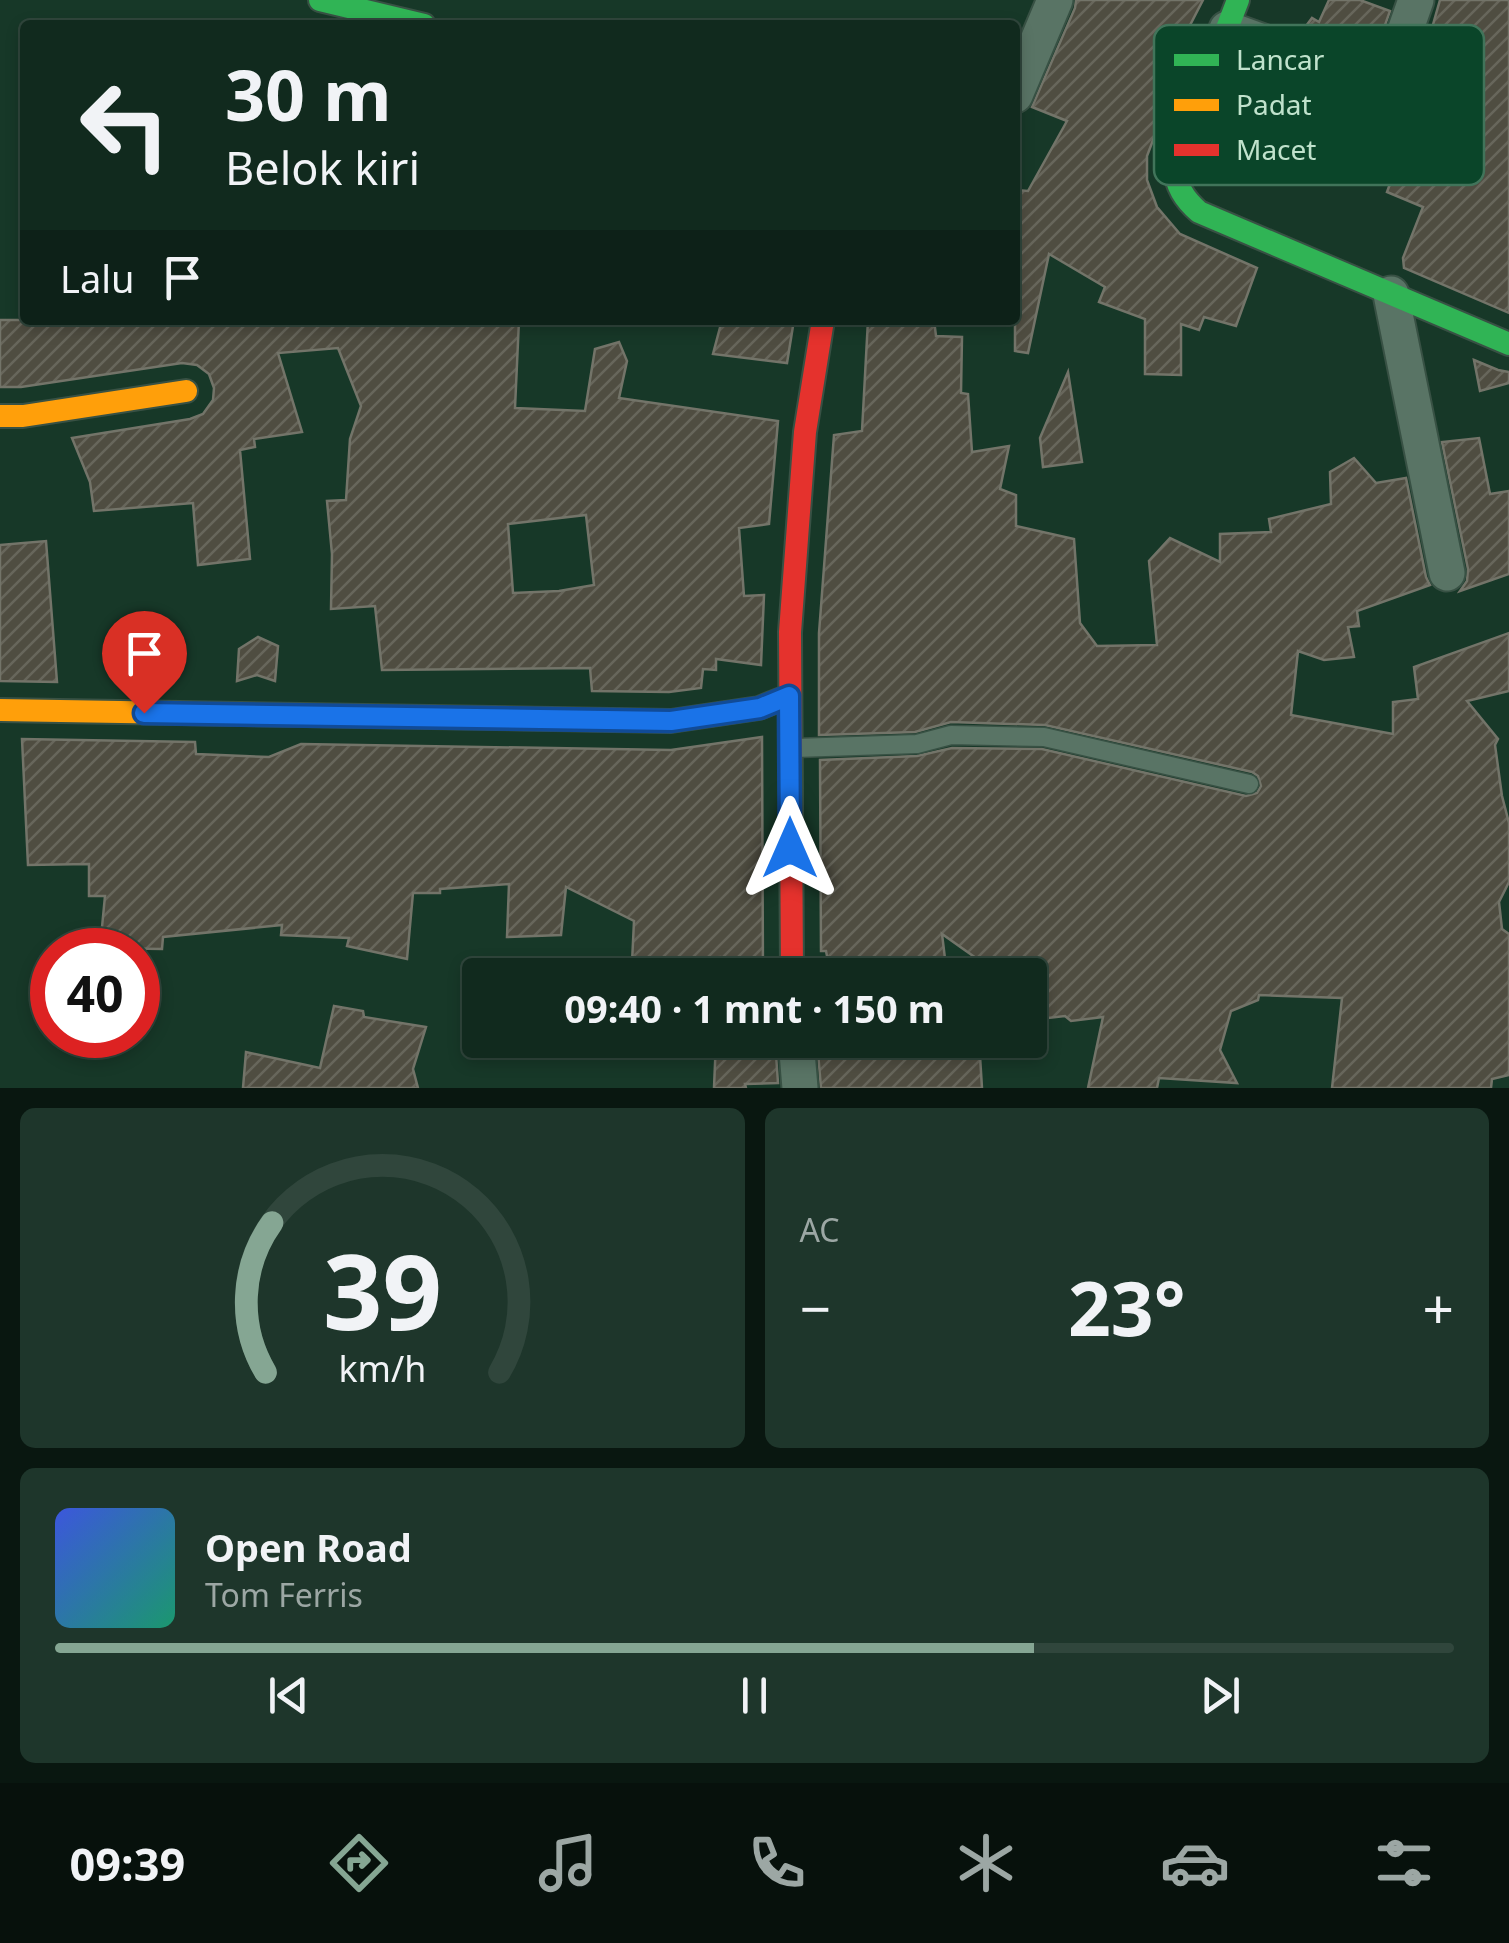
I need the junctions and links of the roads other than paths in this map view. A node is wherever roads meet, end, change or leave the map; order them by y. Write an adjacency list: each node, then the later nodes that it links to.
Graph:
1 (320, 0): 5 (street)
2 (1055, 0): 8 (street)
3 (1416, 0): 7 (street)
4 (1232, 14): 6 (street)
5 (412, 16)
6 (1255, 25)
7 (1407, 25)
8 (1020, 83)
9 (1176, 185): 10 (street)
10 (1392, 294): 12 (street); 15 (street)
11 (822, 325): 16 (street)
12 (1509, 344)
13 (186, 391): 14 (street)
14 (0, 416)
15 (1447, 572)
16 (789, 696): 17 (street); 18 (street)
17 (0, 710)
18 (789, 748): 19 (lane); 20 (street)
19 (1249, 784)
20 (792, 958)
21 (798, 1058): 22 (street)
22 (800, 1088)

